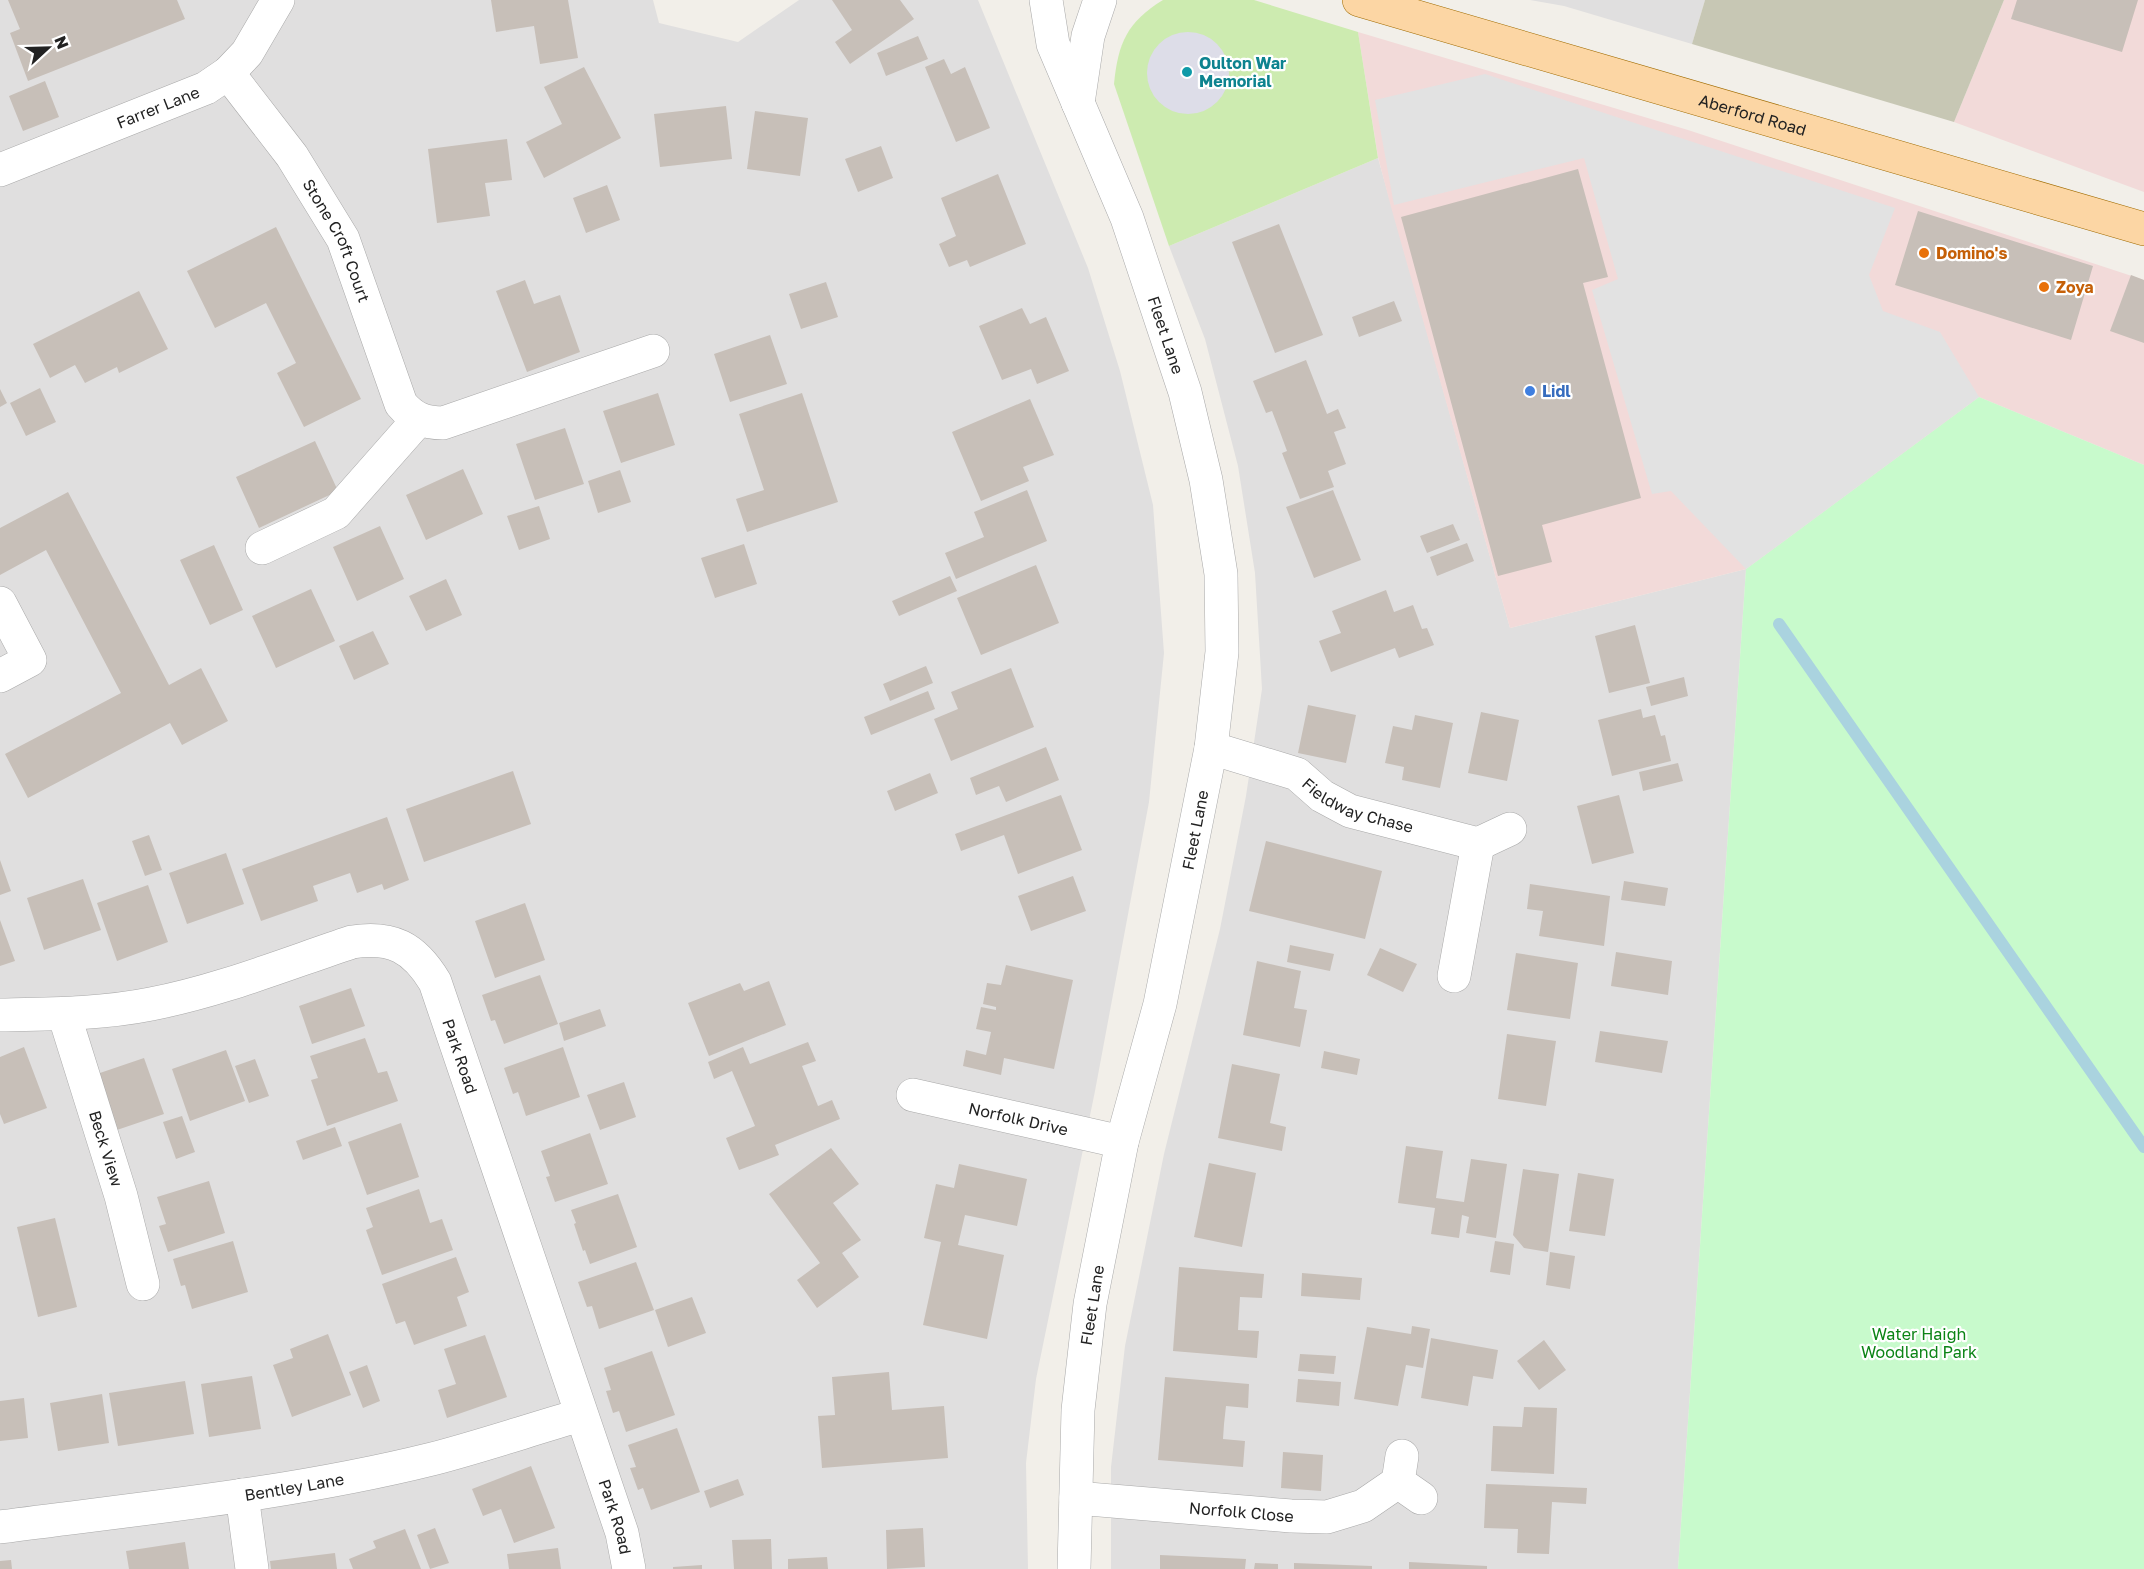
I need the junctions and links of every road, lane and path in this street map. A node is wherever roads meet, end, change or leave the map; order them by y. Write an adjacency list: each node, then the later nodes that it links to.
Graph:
1 (278, 0): 5 (street, Farrer Lane)
2 (1046, 0): 6 (street, Fleet Lane)
3 (1100, 0): 6 (street)
4 (1359, 0): 8 (main road, Aberford Road)
5 (228, 73): 7 (street, Farrer Lane); 10 (street, Stone Croft Court)
6 (1078, 104): 14 (street, Fleet Lane)
7 (0, 170)
8 (2144, 229)
9 (653, 351): 10 (street)
10 (418, 420): 11 (street)
11 (262, 548)
12 (0, 603): 13 (street)
13 (0, 676)
14 (1210, 748): 16 (street, Fieldway Chase); 21 (street, Fleet Lane)
15 (1510, 829): 16 (street)
16 (1478, 844): 17 (street)
17 (1454, 976)
18 (64, 1014): 19 (street, Park Road); 22 (street, Beck View); 23 (street, Park Road)
19 (0, 1015)
20 (913, 1095): 21 (street, Norfolk Drive)
21 (1122, 1142): 26 (street, Fleet Lane)
22 (143, 1284)
23 (581, 1415): 25 (street, Bentley Lane); 29 (street, Park Road)
24 (1407, 1479): 26 (street, Norfolk Close)
25 (242, 1496): 27 (street, Bentley Lane); 28 (street)
26 (1076, 1498): 30 (street, Fleet Lane)
27 (0, 1527)
28 (252, 1569)
29 (629, 1569)
30 (1074, 1569)

